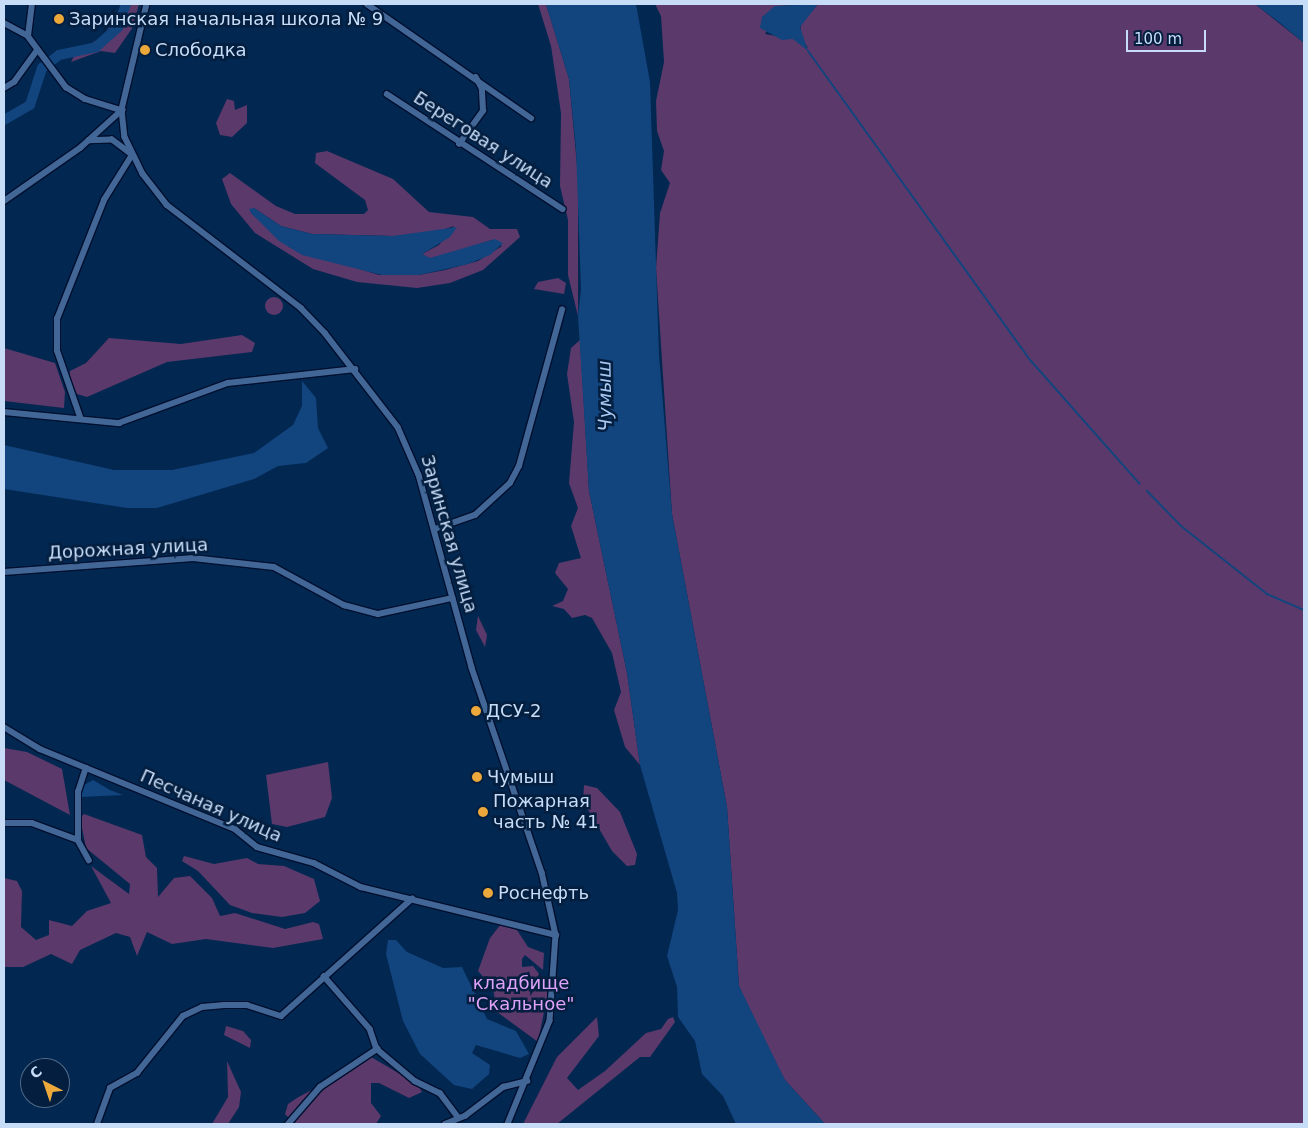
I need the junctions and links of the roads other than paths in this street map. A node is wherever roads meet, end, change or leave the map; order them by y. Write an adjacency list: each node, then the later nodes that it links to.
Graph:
1 (32, 4): 5 (street)
2 (148, 4): 10 (street, Заринская улица)
3 (367, 4): 7 (street)
4 (4, 23): 5 (street)
5 (28, 36): 6 (street)
6 (37, 50): 8 (street); 10 (street)
7 (476, 77): 11 (street); 13 (street)
8 (4, 88)
9 (387, 94): 13 (street, Береговая улица)
10 (122, 110): 12 (street); 14 (street, Заринская улица)
11 (531, 118)
12 (89, 141): 14 (street); 15 (street)
13 (460, 144): 16 (street, Береговая улица)
14 (132, 155): 18 (street, Заринская улица); 20 (street)
15 (4, 201)
16 (563, 209)
17 (562, 310): 21 (street)
18 (355, 369): 20 (street); 21 (street, Заринская улица)
19 (4, 412): 20 (street)
20 (80, 417)
21 (435, 528): 23 (street, Заринская улица)
22 (4, 572): 23 (street, Дорожная улица)
23 (452, 598): 30 (street, Заринская улица)
24 (4, 727): 25 (street, Песчаная улица)
25 (86, 768): 27 (street); 29 (street, Песчаная улица)
26 (4, 823): 27 (street)
27 (78, 840): 28 (street)
28 (89, 860)
29 (412, 899): 30 (street, Песчаная улица); 31 (street)
30 (556, 935): 33 (street, Заринская улица)
31 (324, 976): 32 (street); 35 (street)
32 (377, 1049): 34 (street); 36 (street)
33 (527, 1081): 34 (street); 38 (street, Заринская улица)
34 (459, 1118): 37 (street)
35 (97, 1124)
36 (288, 1124)
37 (445, 1124)
38 (508, 1124)

